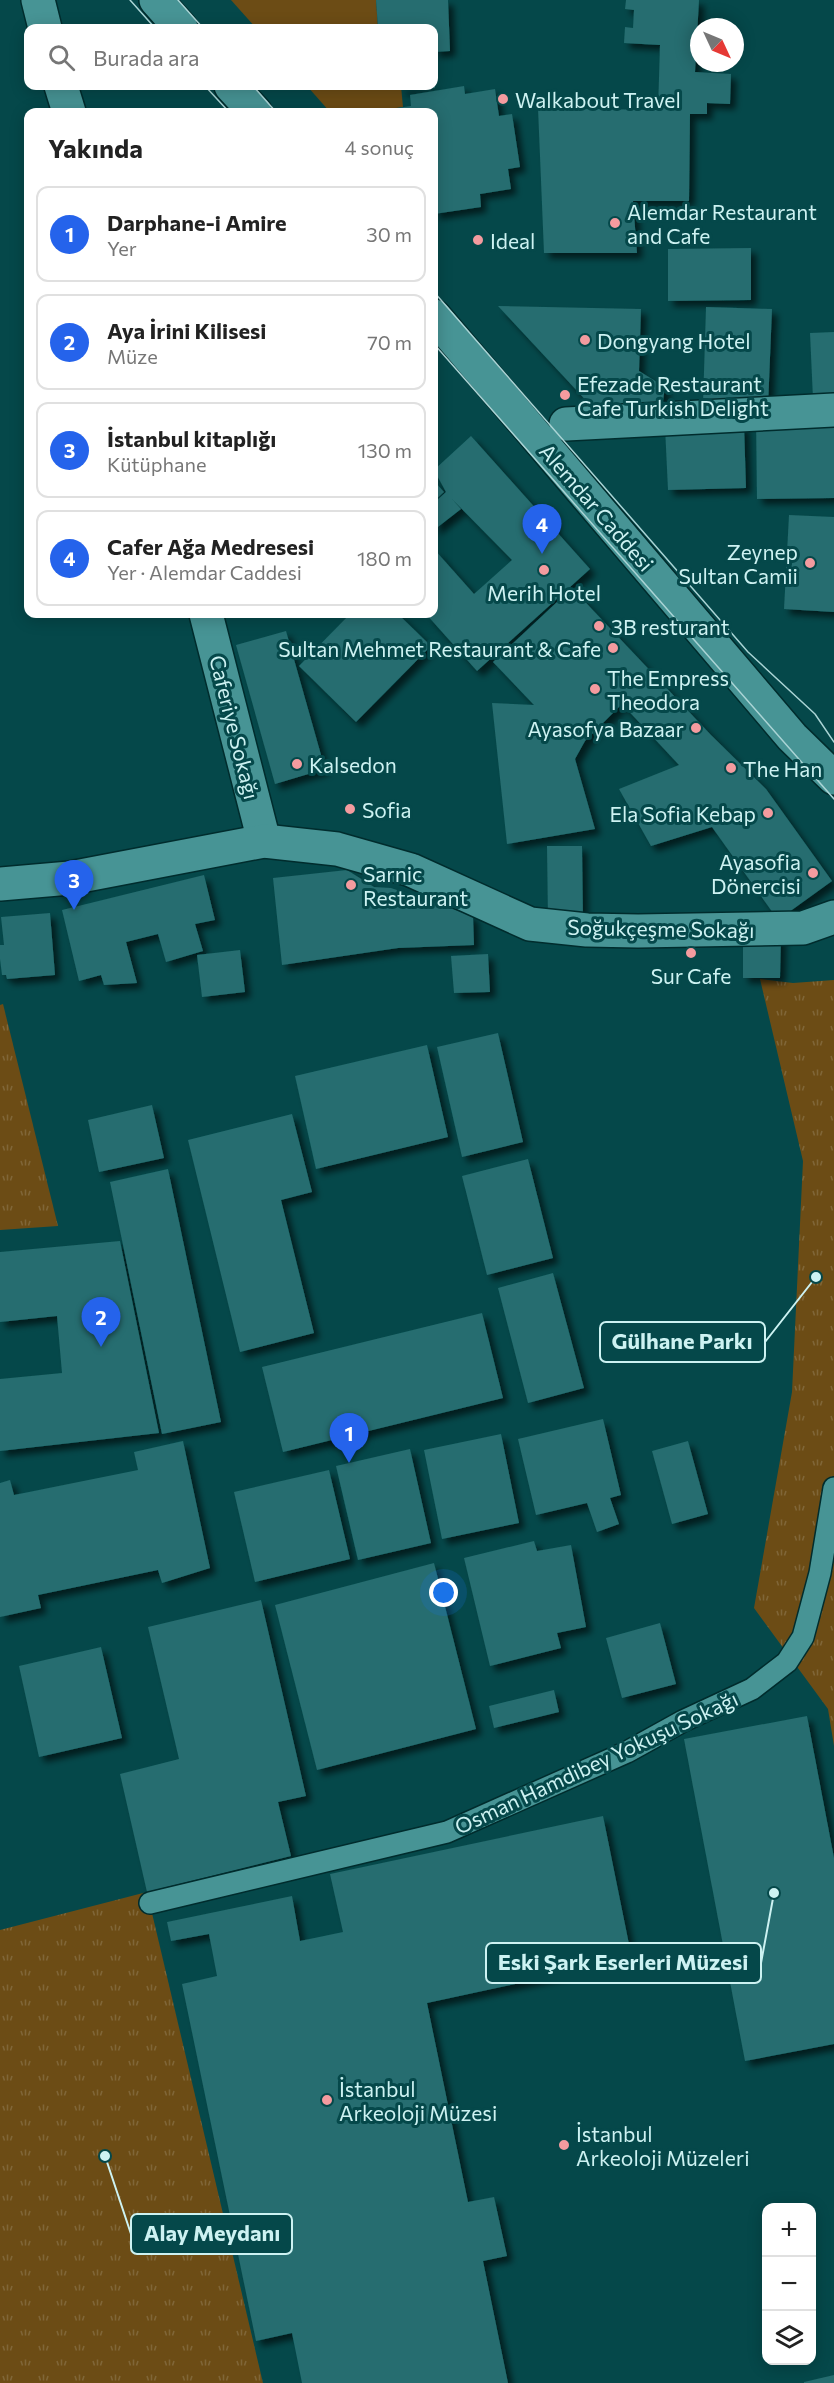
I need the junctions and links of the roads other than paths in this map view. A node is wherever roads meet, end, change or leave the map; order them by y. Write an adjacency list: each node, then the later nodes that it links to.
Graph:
1 (38, 0): 3 (street)
2 (156, 0): 4 (street)
3 (44, 24)
4 (177, 24)
5 (62, 90): 7 (street)
6 (235, 90): 8 (street)
7 (68, 108)
8 (251, 108)
9 (438, 321): 13 (street, Alemdar Caddesi)
10 (834, 410): 11 (street)
11 (566, 424)
12 (207, 618): 14 (street, Caferiye Sokağı)
13 (834, 778)
14 (264, 841): 15 (street, Soğukçeşme Sokağı); 16 (street, Soğukçeşme Sokağı)
15 (0, 884)
16 (834, 917)
17 (834, 1488): 18 (lane, Osman Hamdibey Yokuşu Sokağı)
18 (150, 1903)

